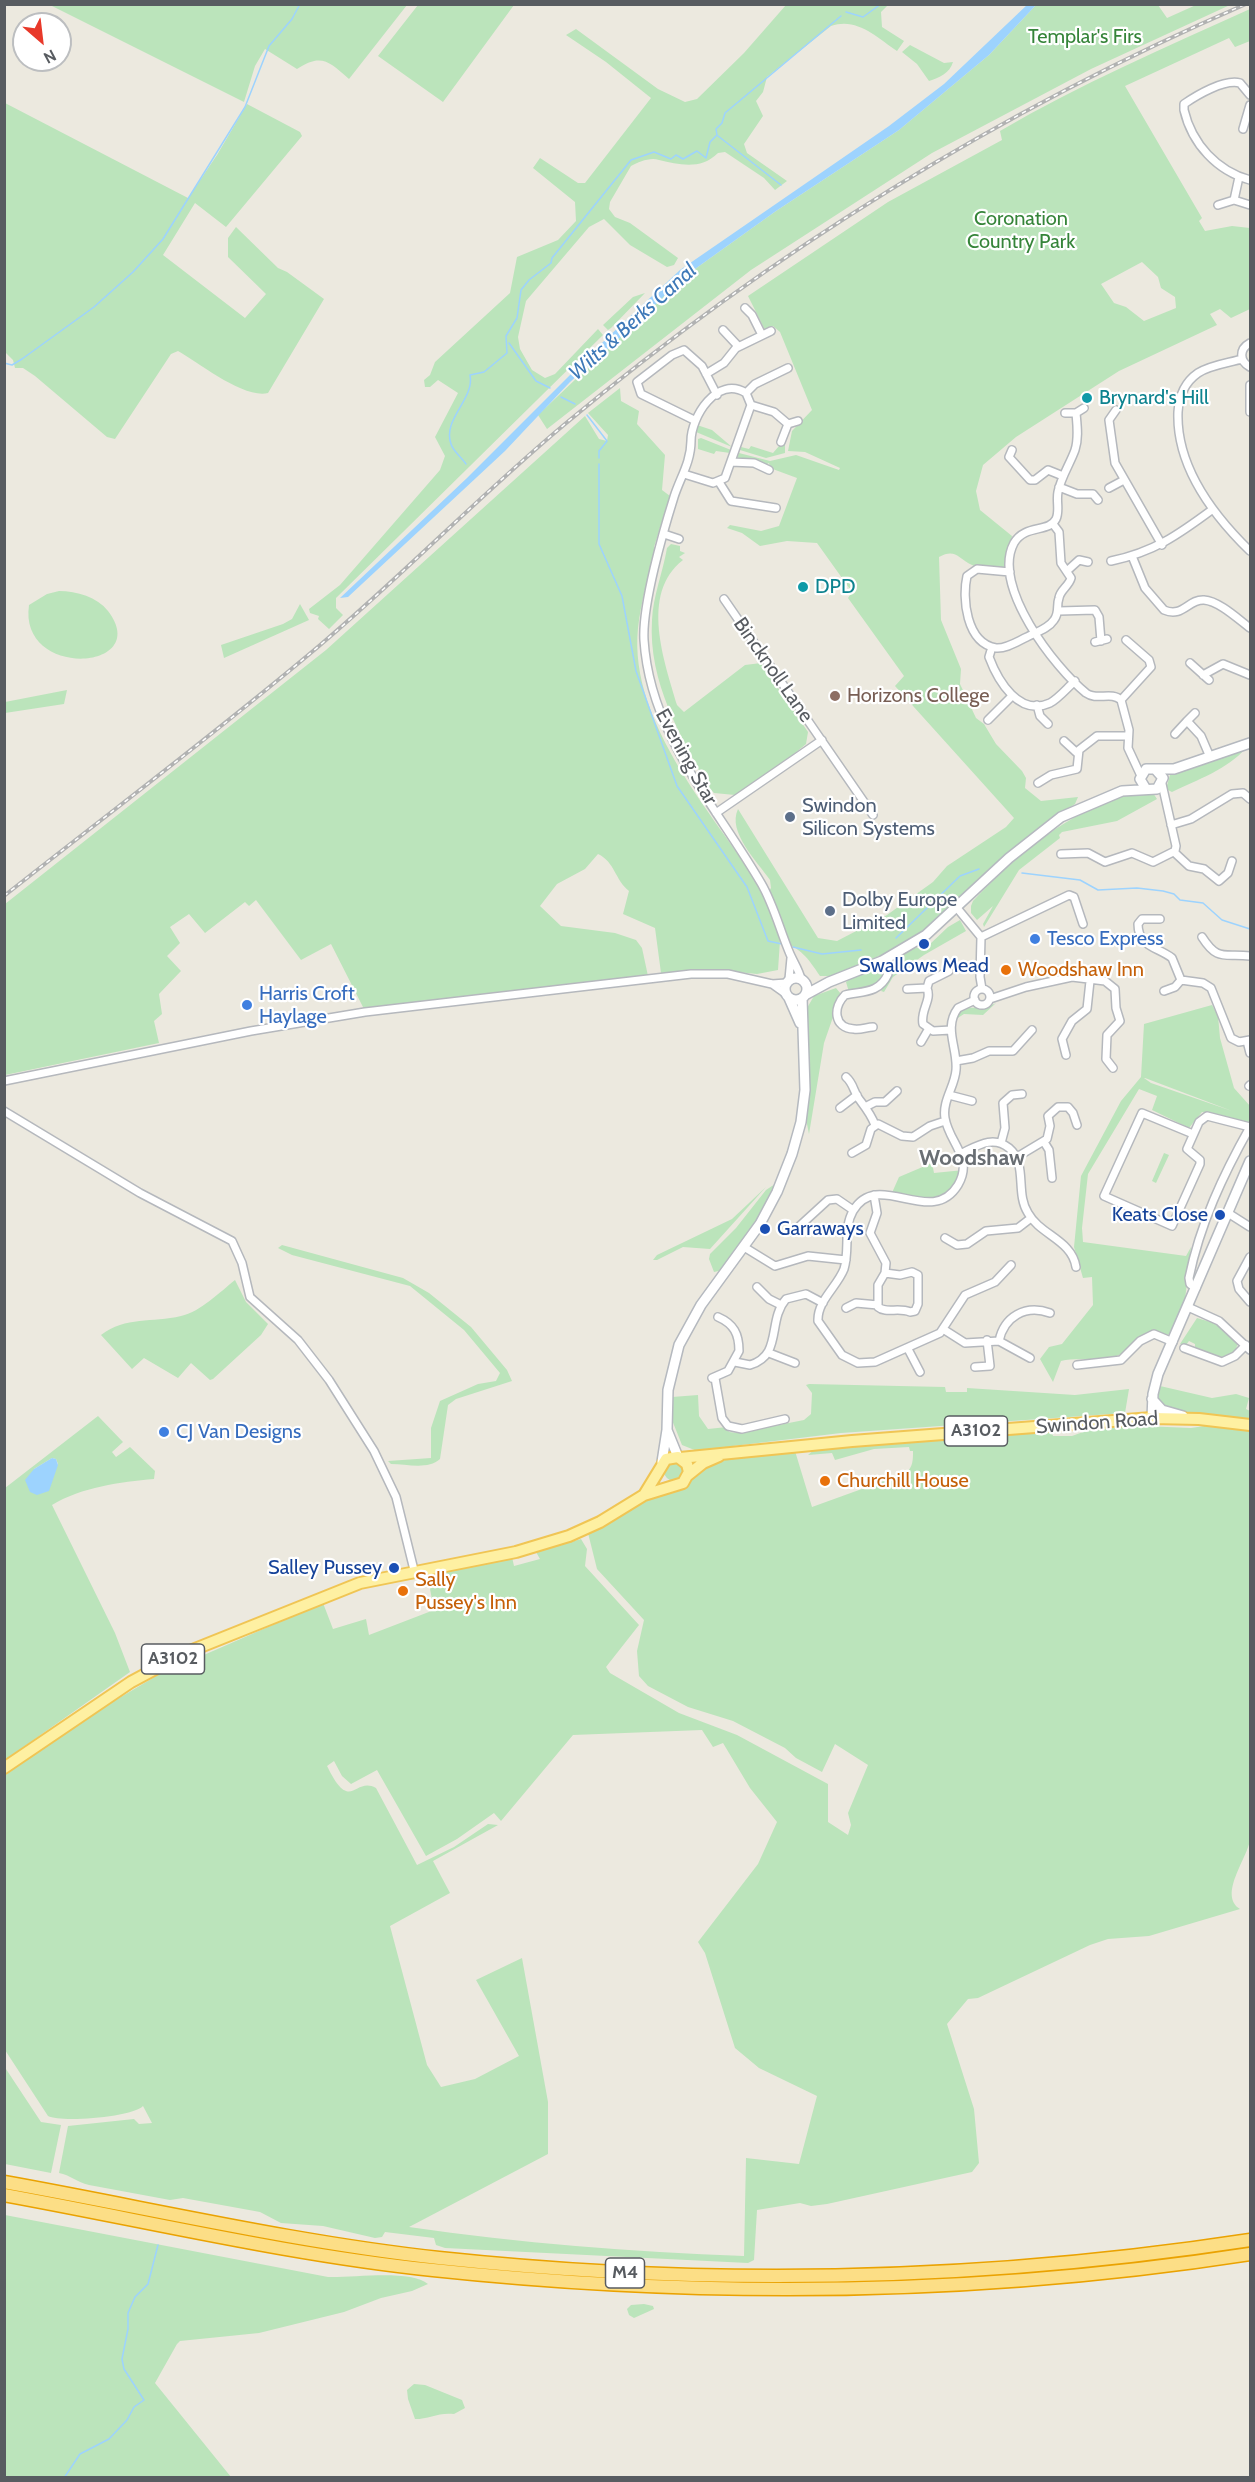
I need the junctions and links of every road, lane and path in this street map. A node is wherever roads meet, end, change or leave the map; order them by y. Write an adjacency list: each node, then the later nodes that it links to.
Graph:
1 (1251, 94): 4 (street)
2 (1251, 105): 3 (street)
3 (1243, 129)
4 (1239, 177): 5 (street); 6 (street)
5 (1251, 180)
6 (1234, 200): 7 (street); 8 (street)
7 (1218, 205)
8 (1251, 205)
9 (745, 308): 12 (street)
10 (723, 330): 14 (street)
11 (771, 331): 12 (street)
12 (762, 335): 14 (street)
13 (1251, 343): 15 (street)
14 (738, 346): 18 (street)
15 (1242, 359): 16 (street); 43 (street)
16 (1251, 367)
17 (788, 368): 20 (street)
18 (706, 374): 21 (street); 28 (street)
19 (1251, 385): 25 (street)
20 (746, 393): 21 (street); 22 (street)
21 (717, 395): 28 (street)
22 (751, 405): 30 (street); 33 (street)
23 (1084, 408): 27 (street)
24 (1116, 410): 37 (street)
25 (1251, 412)
26 (1065, 413): 27 (street)
27 (1076, 413): 36 (street)
28 (694, 420): 35 (street, Evening Star)
29 (798, 421): 30 (street)
30 (788, 424): 31 (street)
31 (782, 442)
32 (1000, 459): 36 (street)
33 (731, 462): 34 (street); 38 (street)
34 (769, 470)
35 (684, 474): 38 (street); 45 (street, Evening Star)
36 (1063, 476): 39 (street)
37 (1124, 480): 40 (street); 48 (street)
38 (719, 482): 42 (street)
39 (1059, 487): 41 (street); 44 (street)
40 (1109, 488)
41 (1096, 494)
42 (776, 508)
43 (1213, 509): 48 (street); 49 (street)
44 (1053, 524): 55 (street); 56 (street)
45 (664, 534): 46 (street); 91 (street, Evening Star)
46 (679, 539)
47 (1251, 539): 49 (street)
48 (1162, 545): 51 (street)
49 (1248, 548)
50 (1079, 550): 52 (street)
51 (1132, 556): 53 (street); 59 (street)
52 (1079, 560): 54 (street); 55 (street)
53 (1111, 561)
54 (1088, 562)
55 (1068, 570): 58 (street)
56 (1010, 572): 60 (street); 63 (street)
57 (724, 599): 76 (street, Bincknoll Lane)
58 (1059, 611): 60 (street); 62 (street)
59 (1251, 628)
60 (1035, 633): 63 (street); 66 (street)
61 (1126, 640): 68 (street)
62 (1101, 641)
63 (992, 647): 67 (street)
64 (1190, 663): 65 (street)
65 (1251, 675)
66 (1075, 681): 68 (street); 69 (street)
67 (1012, 696): 69 (street); 71 (street)
68 (1121, 700): 75 (street)
69 (1036, 705): 73 (street)
70 (1195, 713): 72 (street)
71 (988, 720)
72 (1187, 721): 74 (street); 80 (street)
73 (1048, 724)
74 (1175, 734)
75 (1128, 736): 79 (street); 81 (street)
76 (822, 740): 91 (street, Bincknoll Lane); 92 (street, Bincknoll Lane)
77 (1064, 741): 79 (street)
78 (1251, 743): 80 (street)
79 (1077, 753): 86 (street)
80 (1210, 757): 83 (street)
81 (1136, 761): 82 (street); 84 (street)
82 (1152, 768): 83 (street); 84 (street); 85 (street)
83 (1174, 769): 85 (street)
84 (1141, 778): 87 (street); 88 (street)
85 (1162, 782): 88 (street); 89 (street)
86 (1038, 783)
87 (1128, 789): 88 (street); 97 (street)
88 (1150, 790): 89 (street)
89 (1163, 796): 93 (street)
90 (1251, 799): 93 (street)
91 (716, 813): 102 (street, Evening Star)
92 (873, 815)
93 (1171, 825): 94 (street)
94 (1174, 852): 95 (street); 96 (street)
95 (1061, 854)
96 (1232, 861)
97 (957, 908): 100 (street); 104 (street)
98 (1160, 919): 109 (street)
99 (1083, 924): 100 (street)
100 (981, 937): 114 (street)
101 (1202, 937): 103 (street)
102 (791, 956): 106 (street, Evening Star); 107 (street, Evening Star)
103 (1251, 956)
104 (882, 961): 110 (street); 121 (street)
105 (949, 971): 112 (street)
106 (788, 981): 107 (street); 111 (street); 116 (street)
107 (803, 981): 110 (street); 117 (street)
108 (1090, 981): 118 (street); 128 (street); 130 (street)
109 (1181, 981): 115 (street); 125 (street)
110 (829, 982): 117 (street)
111 (772, 984): 116 (street); 132 (street)
112 (927, 988): 113 (street); 122 (street)
113 (907, 989)
114 (982, 989): 118 (street); 119 (street)
115 (1164, 991)
116 (787, 996): 117 (street); 120 (street)
117 (803, 997): 120 (street)
118 (990, 999): 119 (street)
119 (975, 1000): 123 (street)
120 (801, 1024): 160 (street)
121 (873, 1027)
122 (928, 1030): 123 (street); 126 (street)
123 (951, 1030): 129 (street)
124 (1032, 1030): 129 (street)
125 (1249, 1040): 127 (street)
126 (921, 1042)
127 (1251, 1053)
128 (1066, 1055)
129 (956, 1061): 136 (street)
130 (1113, 1068)
131 (846, 1077): 135 (street)
132 (4, 1081)
133 (897, 1090): 138 (street)
134 (1022, 1094): 147 (street)
135 (857, 1095): 138 (street); 139 (street)
136 (949, 1095): 137 (street); 141 (street)
137 (972, 1101)
138 (867, 1106): 142 (street)
139 (840, 1108)
140 (4, 1111): 202 (street)
141 (945, 1121): 142 (street); 149 (street)
142 (875, 1125): 148 (street)
143 (1077, 1125): 146 (street)
144 (1250, 1127): 145 (street); 167 (street)
145 (1193, 1134): 145 (street)
146 (1044, 1142): 150 (street); 152 (street)
147 (1001, 1143): 149 (street); 150 (street)
148 (852, 1153)
149 (962, 1153): 153 (street)
150 (1017, 1157): 156 (street)
151 (1251, 1161): 155 (street)
152 (1052, 1178)
153 (874, 1195): 154 (street); 165 (street)
154 (854, 1210): 158 (street); 162 (street)
155 (1228, 1213): 157 (street); 167 (street)
156 (1031, 1218): 159 (street); 164 (street)
157 (1251, 1227)
158 (793, 1232)
159 (945, 1238)
160 (744, 1247): 162 (street); 195 (street)
161 (1251, 1257): 168 (street)
162 (846, 1260): 169 (street)
163 (1011, 1265): 176 (street)
164 (1076, 1267)
165 (885, 1273): 171 (street); 171 (street)
166 (757, 1287): 170 (street)
167 (1196, 1288): 172 (street)
168 (1251, 1302)
169 (824, 1303): 170 (street); 182 (street)
170 (781, 1305): 183 (street)
171 (878, 1305): 173 (street)
172 (1188, 1307): 179 (street); 181 (street)
173 (846, 1308)
174 (1050, 1313): 178 (street)
175 (718, 1317): 185 (street)
176 (943, 1329): 177 (street); 182 (street)
177 (987, 1340): 178 (street); 188 (street)
178 (999, 1341): 184 (street)
179 (1173, 1342): 187 (street); 190 (street)
180 (1188, 1347): 181 (street)
181 (1248, 1348)
182 (908, 1349): 189 (street)
183 (770, 1353): 185 (street); 186 (street)
184 (1030, 1358)
185 (735, 1362): 193 (street)
186 (795, 1363)
187 (1077, 1365)
188 (975, 1367)
189 (920, 1371)
190 (1152, 1399): 191 (street); 192 (street)
191 (1152, 1418): 192 (main road, Swindon Road / A3102); 196 (main road, Swindon Road / A3102)
192 (1190, 1418): 194 (main road, Swindon Road / A3102)
193 (785, 1419)
194 (1251, 1425)
195 (667, 1430): 197 (street); 198 (street)
196 (728, 1454): 197 (main road, Swindon Road / A3102); 199 (main road, Swindon Road / A3102)
197 (679, 1457): 198 (main road); 199 (main road)
198 (661, 1467): 200 (main road); 201 (main road, A3102)
199 (688, 1475): 200 (main road)
200 (672, 1485): 201 (main road, A3102)
201 (644, 1495): 202 (main road, A3102)
202 (414, 1570): 203 (main road, A3102)
203 (4, 1768)
204 (4, 2182): 206 (highway, M4)
205 (4, 2195): 207 (highway, M4)
206 (1251, 2240)
207 (1251, 2254)

